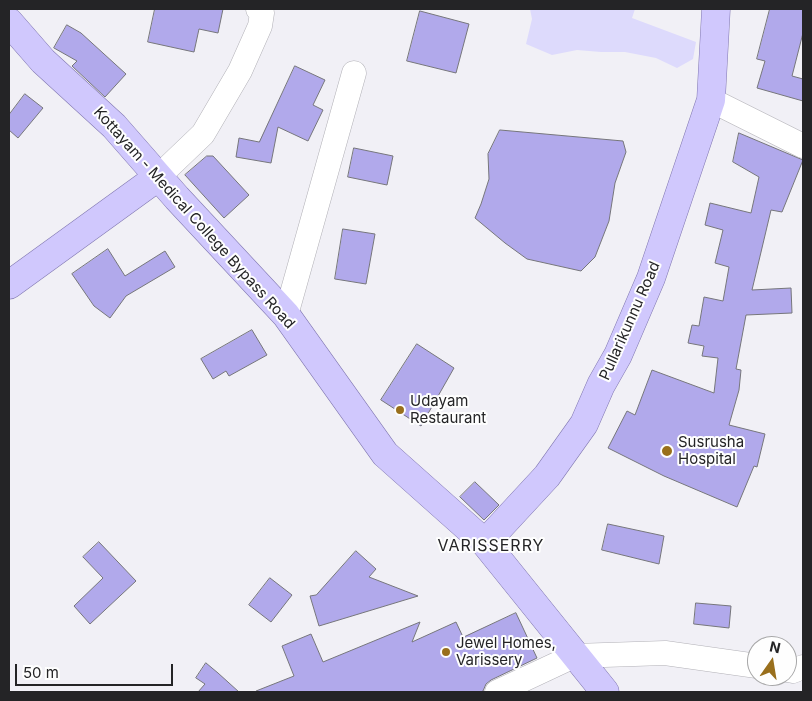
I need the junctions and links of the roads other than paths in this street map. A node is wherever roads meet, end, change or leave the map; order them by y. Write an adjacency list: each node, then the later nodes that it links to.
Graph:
1 (258, 9): 7 (street)
2 (716, 9): 5 (main road, Pullarikunnu Road)
3 (9, 22): 7 (main road, Kottayam - Medical College Bypass Road)
4 (354, 73): 9 (street)
5 (712, 100): 6 (street); 10 (main road, Pullarikunnu Road)
6 (803, 146)
7 (158, 177): 8 (main road); 9 (main road, Kottayam - Medical College Bypass Road)
8 (9, 286)
9 (286, 316): 10 (main road, Kottayam - Medical College Bypass Road)
10 (485, 543): 11 (main road, Kottayam - Medical College Bypass Road)
11 (574, 656): 12 (street); 13 (street); 14 (main road, Kottayam - Medical College Bypass Road)
12 (747, 665)
13 (497, 692)
14 (605, 692)

